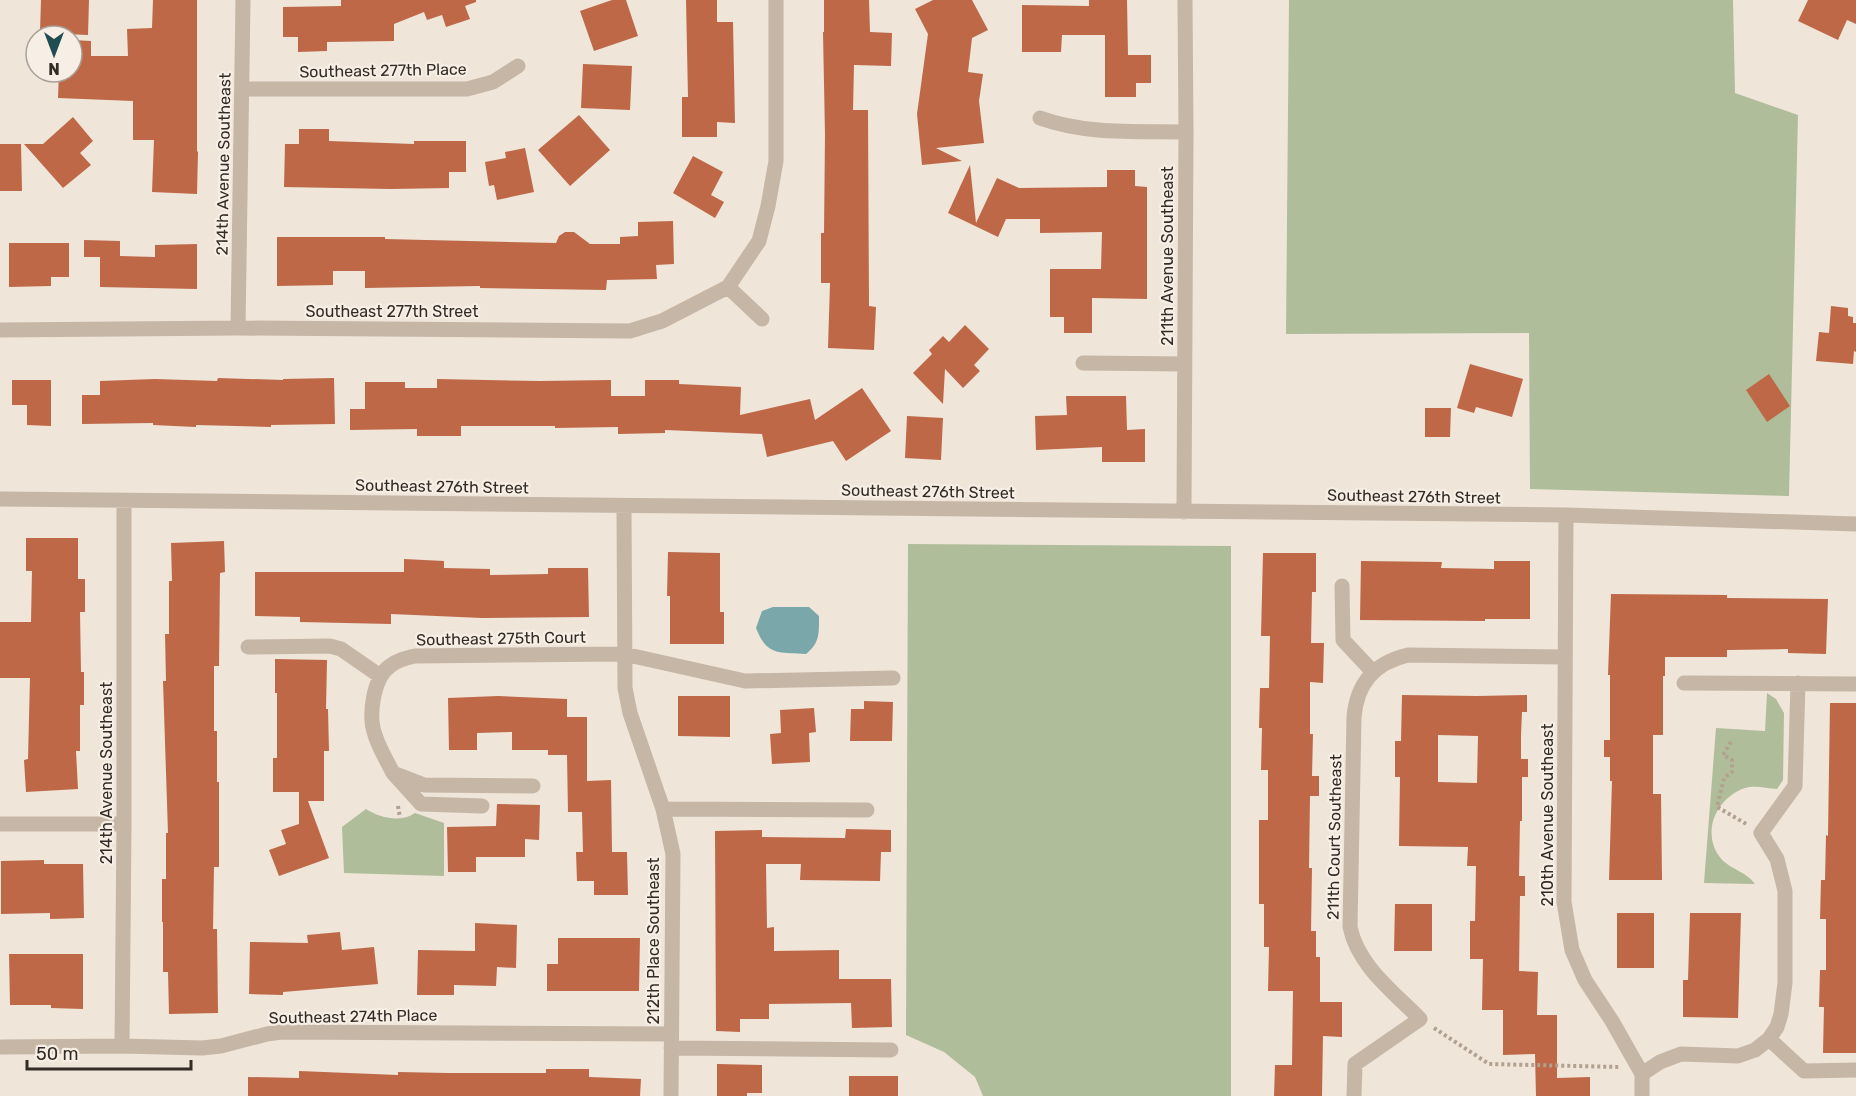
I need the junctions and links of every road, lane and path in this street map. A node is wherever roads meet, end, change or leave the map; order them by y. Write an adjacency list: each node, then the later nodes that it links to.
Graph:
1 (243, 0): 5 (street, 214th Avenue Southeast)
2 (776, 0): 8 (street)
3 (1185, 0): 7 (street, 211th Avenue Southeast)
4 (518, 66): 5 (street, Southeast 277th Place)
5 (243, 89): 10 (street, 214th Avenue Southeast)
6 (1040, 118): 7 (street)
7 (1186, 132): 13 (street, 211th Avenue Southeast)
8 (728, 287): 9 (street); 10 (street, Southeast 277th Street)
9 (762, 318)
10 (238, 328): 11 (street, Southeast 277th Street)
11 (0, 330)
12 (1083, 363): 13 (street)
13 (1185, 364): 17 (street, 211th Avenue Southeast)
14 (0, 500): 15 (street, Southeast 276th Street)
15 (124, 501): 16 (street, Southeast 276th Street); 37 (street, 214th Avenue Southeast)
16 (624, 506): 17 (street, Southeast 276th Street); 22 (street, 212th Place Southeast)
17 (1184, 512): 18 (street, Southeast 276th Street)
18 (1566, 515): 19 (street, Southeast 276th Street); 23 (street, 210th Avenue Southeast)
19 (1856, 524)
20 (1342, 585): 24 (street)
21 (248, 647): 25 (street)
22 (624, 654): 25 (street, Southeast 275th Court); 26 (street, Southeast 275th Court); 34 (street, 212th Place Southeast)
23 (1565, 657): 24 (street); 46 (street, 210th Avenue Southeast)
24 (1373, 672): 39 (street, 211th Court Southeast)
25 (380, 676): 31 (street)
26 (892, 678)
27 (1683, 683): 28 (street)
28 (1798, 683): 29 (street); 38 (street)
29 (1856, 684)
30 (1731, 742): 38 (path)
31 (393, 773): 32 (street); 33 (street)
32 (533, 786)
33 (482, 806)
34 (663, 809): 35 (street); 41 (street, 212th Place Southeast)
35 (867, 810)
36 (0, 824): 37 (street)
37 (124, 824): 42 (street, 214th Avenue Southeast)
38 (1761, 832): 40 (street)
39 (1420, 1019): 46 (path); 48 (street)
40 (1769, 1039): 45 (street); 46 (street)
41 (671, 1041): 42 (street, Southeast 274th Place); 44 (street, Southeast 274th Place); 47 (street, 212th Place Southeast)
42 (122, 1046): 43 (street, Southeast 274th Place)
43 (2, 1047)
44 (891, 1050)
45 (1856, 1070)
46 (1640, 1071): 49 (street, 210th Avenue Southeast)
47 (671, 1096)
48 (1354, 1096)
49 (1642, 1096)

